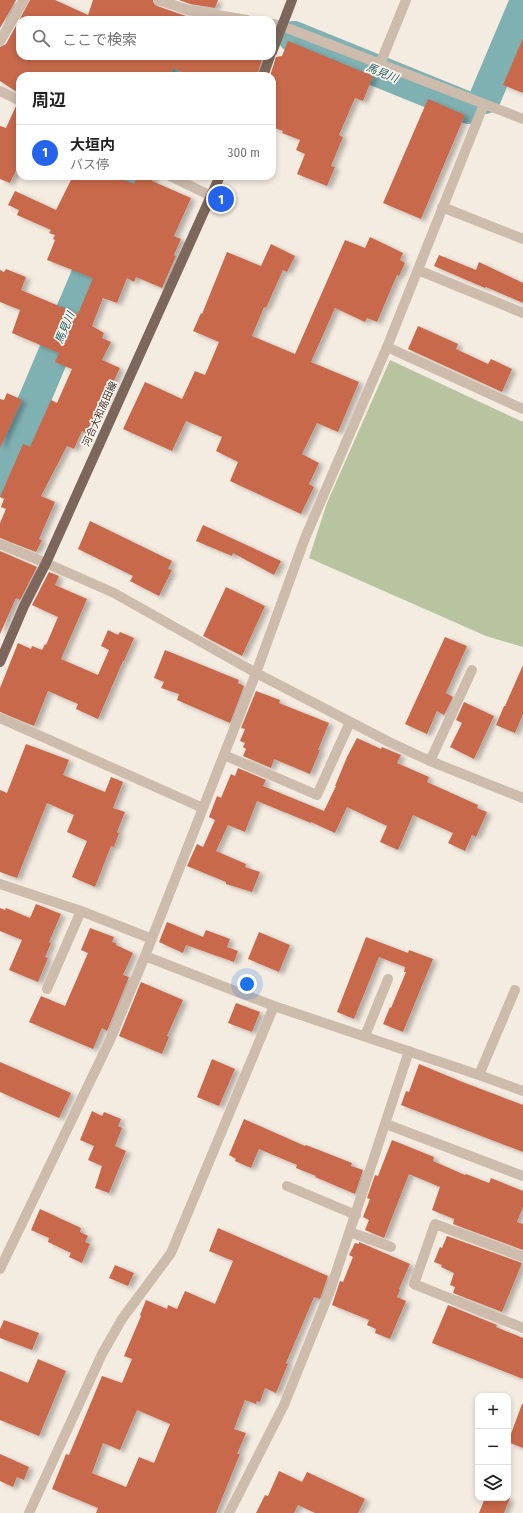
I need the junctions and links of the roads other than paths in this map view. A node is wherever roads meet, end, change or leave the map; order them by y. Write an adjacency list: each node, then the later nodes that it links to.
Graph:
1 (24, 0): 8 (street)
2 (159, 0): 5 (street)
3 (292, 0): 7 (main road)
4 (406, 0): 11 (street)
5 (223, 16)
6 (276, 25): 7 (street)
7 (282, 26): 9 (main road); 11 (street)
8 (0, 41)
9 (276, 42)
10 (268, 60): 12 (main road)
11 (380, 64): 15 (street)
12 (264, 72)
13 (0, 91): 14 (street)
14 (16, 99)
15 (484, 104): 16 (street); 20 (street)
16 (523, 120)
17 (178, 180): 19 (street)
18 (218, 180): 19 (main road, 河合大和高田線)
19 (212, 196): 27 (main road, 河合大和高田線)
20 (442, 207): 21 (street); 22 (street)
21 (523, 239)
22 (418, 270): 23 (street); 24 (street)
23 (523, 313)
24 (387, 347): 25 (street); 30 (street)
25 (523, 409)
26 (0, 544): 27 (street)
27 (46, 563): 28 (main road, 河合大和高田線); 30 (street)
28 (0, 662)
29 (472, 670): 34 (street)
30 (256, 673): 32 (street); 33 (street)
31 (0, 718): 36 (street)
32 (350, 722): 33 (street); 34 (street)
33 (224, 755): 36 (street)
34 (430, 761): 35 (street)
35 (523, 798)
36 (203, 808): 39 (street)
37 (0, 884): 38 (street)
38 (81, 911): 39 (street); 42 (street)
39 (152, 939): 40 (street)
40 (145, 956): 44 (street); 56 (street)
41 (388, 979): 45 (street)
42 (47, 989)
43 (515, 990): 47 (street)
44 (274, 1006): 45 (street); 58 (street)
45 (364, 1036): 46 (street)
46 (409, 1051): 47 (street); 49 (street)
47 (479, 1075): 48 (street)
48 (523, 1091)
49 (386, 1124): 50 (street); 52 (street)
50 (523, 1176)
51 (287, 1186): 52 (street)
52 (356, 1215): 53 (street)
53 (350, 1232): 54 (street); 59 (street)
54 (391, 1247)
55 (523, 1257): 57 (street)
56 (0, 1269)
57 (523, 1328)
58 (29, 1513)
59 (229, 1513)

